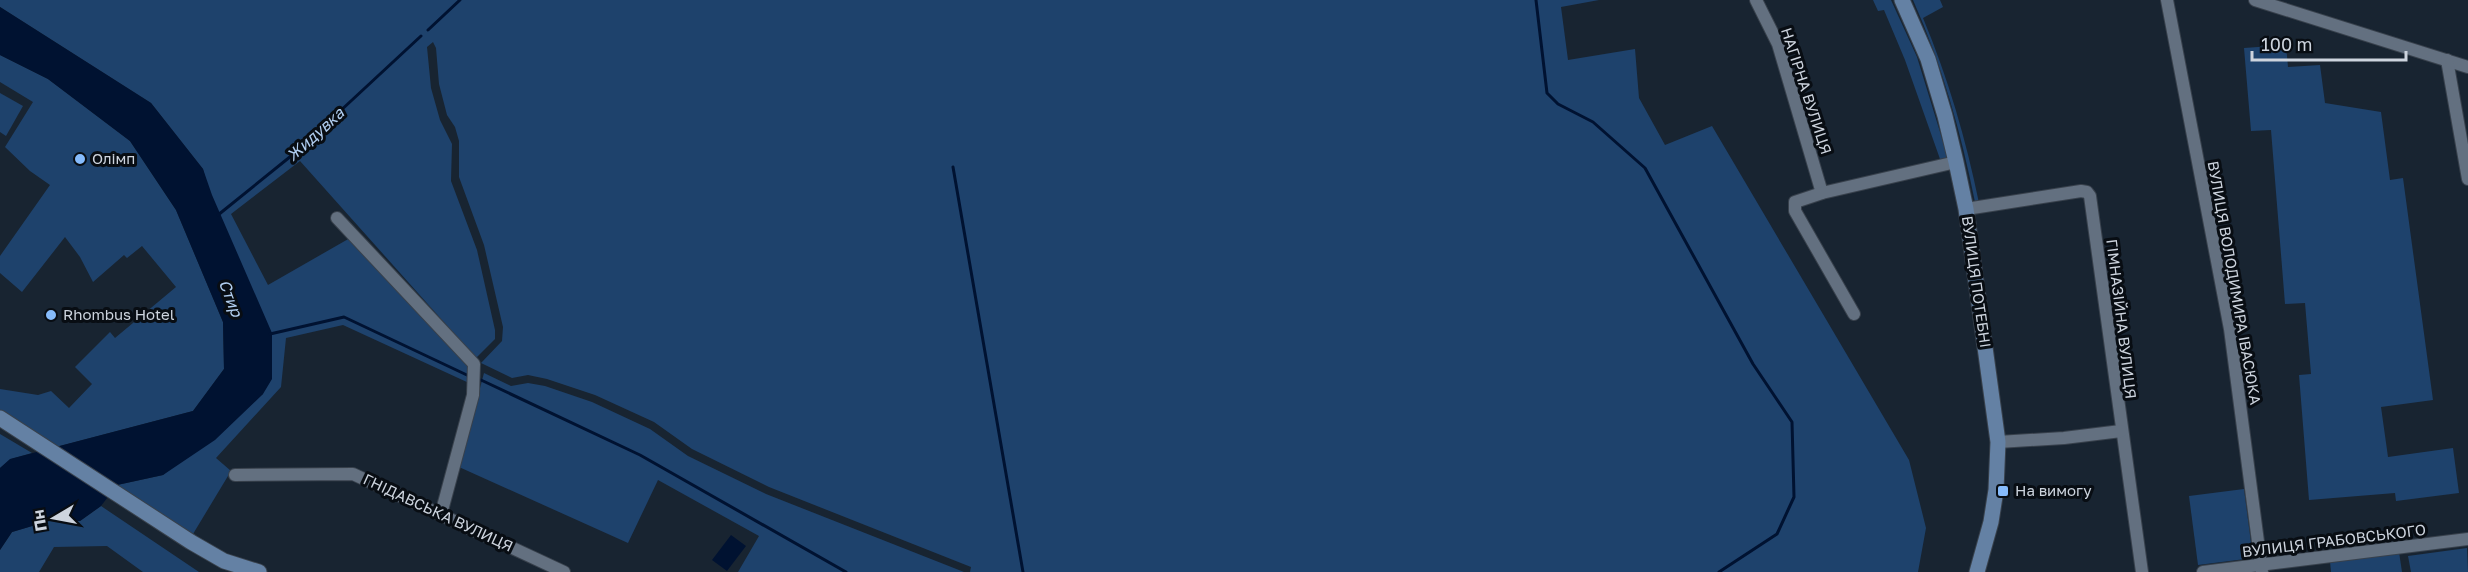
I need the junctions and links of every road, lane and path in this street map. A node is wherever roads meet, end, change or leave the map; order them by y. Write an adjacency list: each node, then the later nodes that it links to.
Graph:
1 (1756, 0): 9 (street, НАГІРНА ВУЛИЦЯ)
2 (1902, 0): 7 (street, ВУЛИЦЯ ПОТЕБНІ)
3 (2167, 0): 19 (street, ВУЛИЦЯ ВОЛОДИМИРА ІВАСЮКА)
4 (2255, 0): 5 (street)
5 (2446, 60): 6 (street); 8 (street)
6 (2468, 67)
7 (1956, 162): 9 (street); 10 (street, ВУЛИЦЯ ПОТЕБНІ)
8 (2468, 179)
9 (1822, 193): 12 (street)
10 (1966, 209): 14 (street, ГІМНАЗІЙНА ВУЛИЦЯ); 15 (street, ВУЛИЦЯ ПОТЕБНІ)
11 (337, 218): 17 (street)
12 (1854, 314)
13 (0, 418): 20 (street)
14 (2121, 431): 15 (street); 23 (street, ГІМНАЗІЙНА ВУЛИЦЯ)
15 (1998, 442): 22 (street, ВУЛИЦЯ ПОТЕБНІ)
16 (235, 475): 17 (street, ГНІДАВСЬКА ВУЛИЦЯ)
17 (441, 513): 21 (street, ГНІДАВСЬКА ВУЛИЦЯ)
18 (2468, 539): 19 (street, ВУЛИЦЯ ГРАБОВСЬКОГО)
19 (2262, 569): 24 (street, ВУЛИЦЯ ГРАБОВСЬКОГО)
20 (259, 572)
21 (564, 572)
22 (1977, 572)
23 (2142, 572)
24 (2203, 572)

